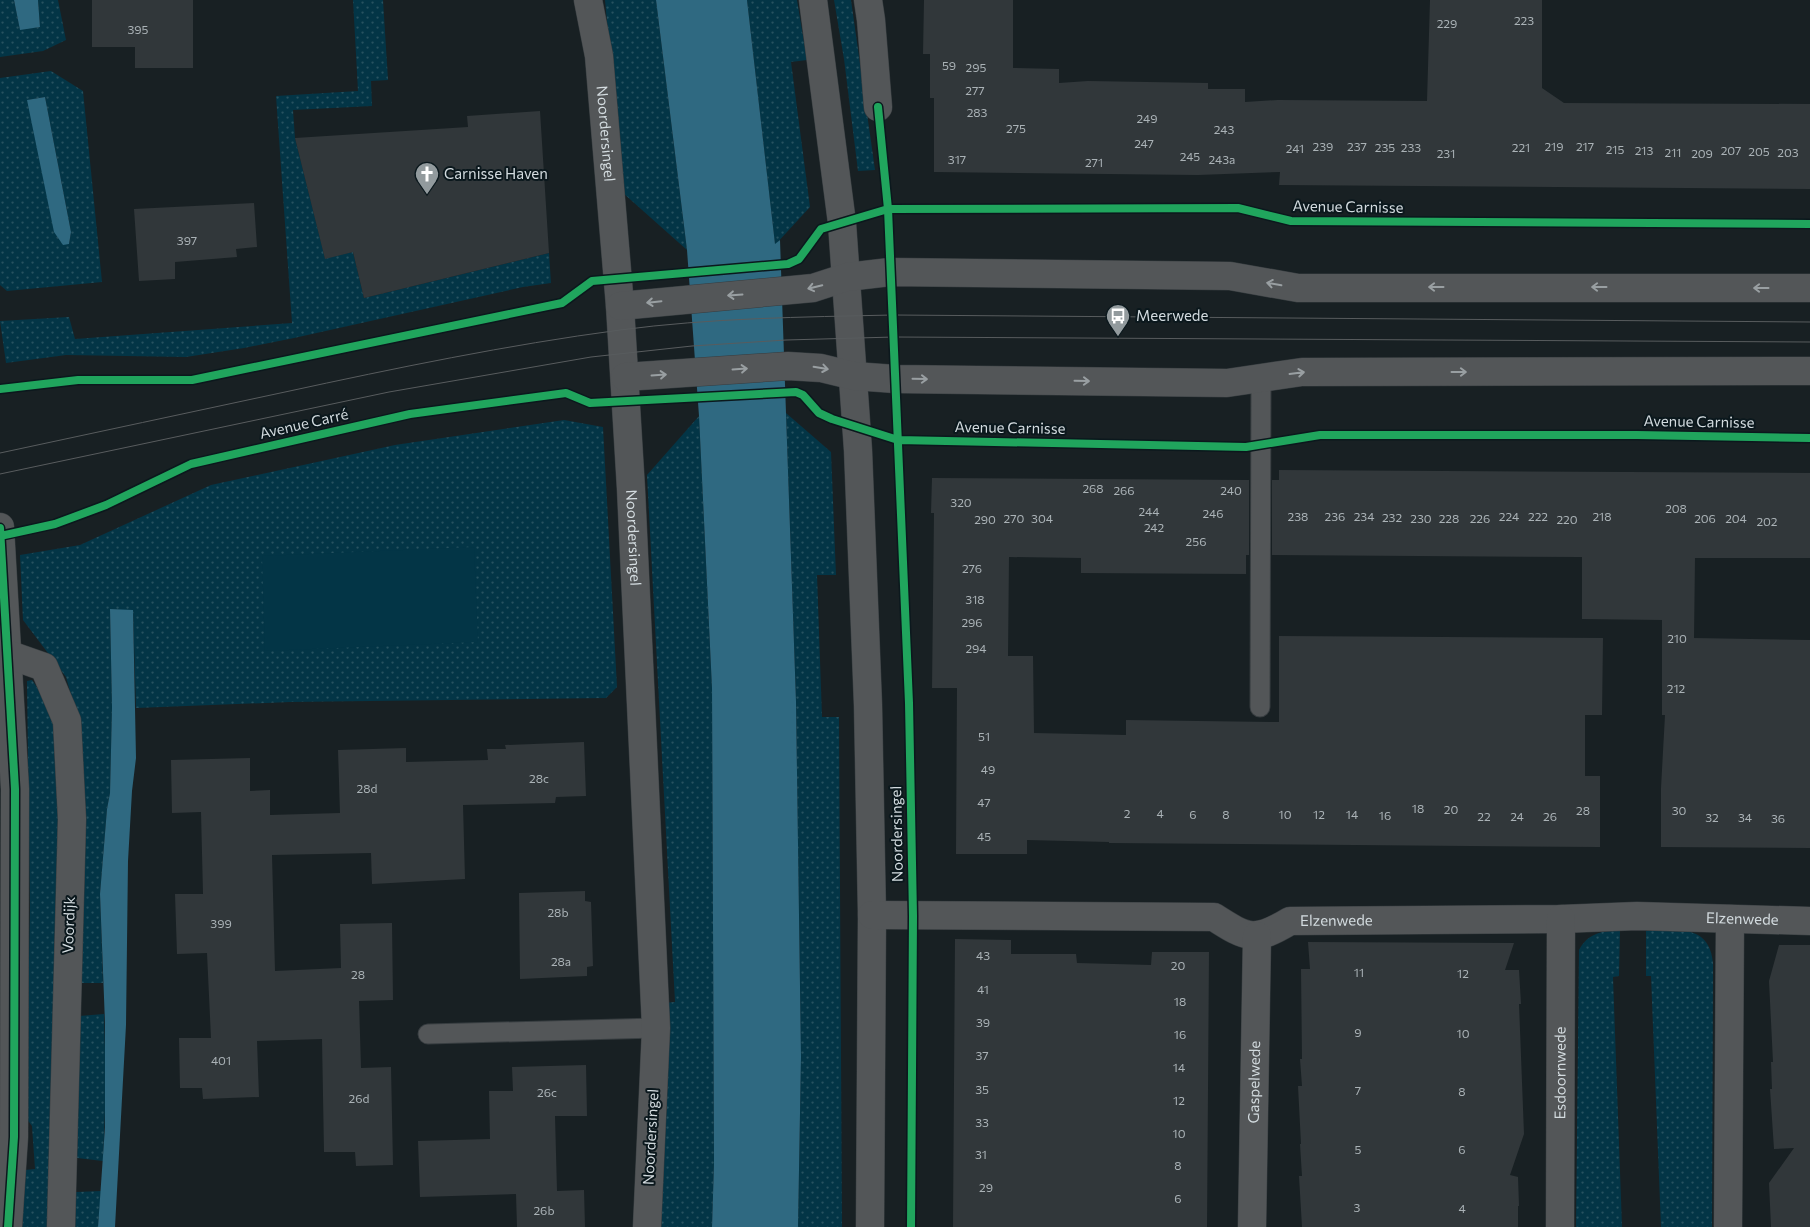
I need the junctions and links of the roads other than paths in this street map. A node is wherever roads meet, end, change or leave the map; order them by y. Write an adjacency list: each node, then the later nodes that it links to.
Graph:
1 (588, 0): 7 (street, Noordersingel)
2 (813, 0): 5 (street, Noordersingel)
3 (868, 0): 4 (street)
4 (878, 107)
5 (847, 277): 6 (street, one-way to 5); 7 (street, one-way to 7); 9 (street, Noordersingel)
6 (1810, 288)
7 (620, 306): 10 (street, Noordersingel)
8 (1810, 371): 11 (street, one-way to 8)
9 (854, 376): 10 (street, one-way to 9); 11 (street, one-way to 11); 15 (street, Noordersingel)
10 (625, 377): 20 (street, Noordersingel)
11 (1261, 378): 14 (lane)
12 (0, 527): 13 (street)
13 (7, 654): 22 (street); 23 (street, Voordijk)
14 (1260, 707)
15 (872, 915): 19 (street); 25 (street, Noordersingel)
16 (1561, 919): 17 (street, Elzenwede); 19 (street, Elzenwede); 27 (street, Esdoornwede)
17 (1730, 919): 18 (street, Elzenwede); 28 (street)
18 (1810, 921)
19 (1257, 936): 26 (street, Gaspelwede)
20 (656, 1028): 21 (lane); 24 (street, Noordersingel)
21 (428, 1034)
22 (8, 1227)
23 (61, 1227)
24 (647, 1227)
25 (870, 1227)
26 (1252, 1227)
27 (1560, 1227)
28 (1728, 1227)

